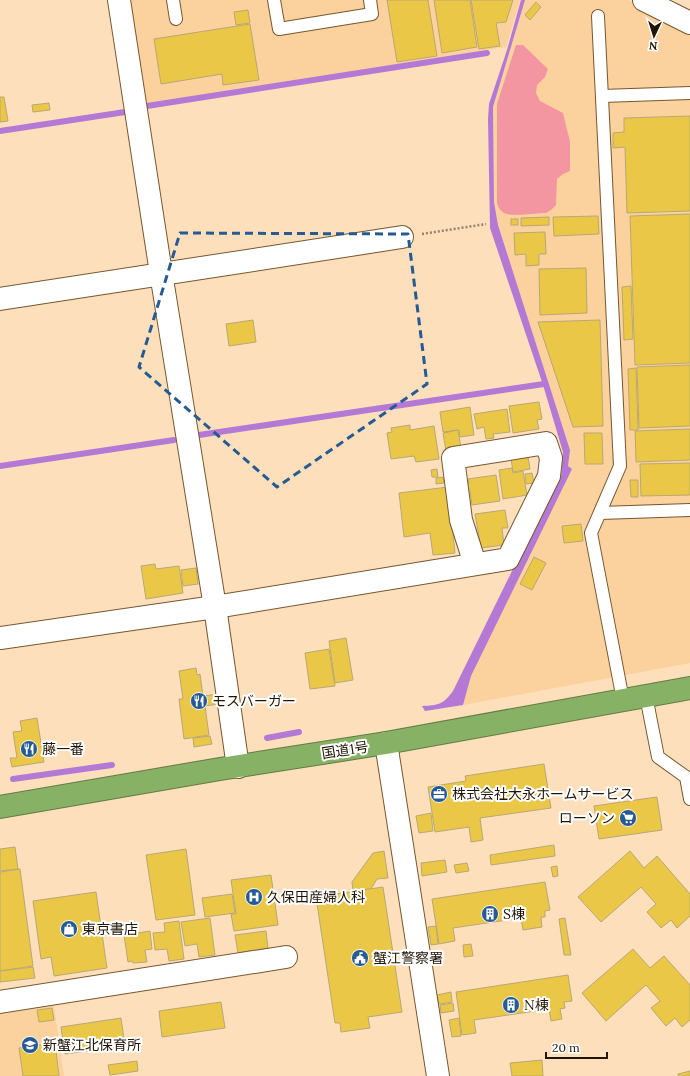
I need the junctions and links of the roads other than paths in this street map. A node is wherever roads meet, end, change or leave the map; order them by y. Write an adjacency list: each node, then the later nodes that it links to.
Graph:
1 (119, 0): 12 (street)
2 (173, 0): 7 (lane)
3 (274, 0): 4 (lane)
4 (370, 0)
5 (644, 0): 8 (street)
6 (598, 16): 10 (lane)
7 (176, 19)
8 (690, 23)
9 (690, 93): 10 (lane)
10 (602, 96): 15 (lane)
11 (402, 237): 12 (street)
12 (161, 274): 13 (street); 17 (street)
13 (0, 299)
14 (690, 510): 15 (lane)
15 (600, 513): 21 (lane)
16 (475, 564): 16 (street); 17 (street)
17 (215, 607): 18 (street); 23 (street)
18 (0, 638)
19 (690, 688): 20 (highway, 国道1号)
20 (646, 696): 21 (highway, 国道1号); 24 (lane)
21 (623, 700): 22 (highway, 国道1号)
22 (386, 743): 23 (highway, 国道1号); 28 (street)
23 (238, 767): 25 (highway, 国道1号)
24 (690, 799)
25 (0, 807)
26 (286, 957): 27 (street)
27 (0, 1002)
28 (438, 1076)

